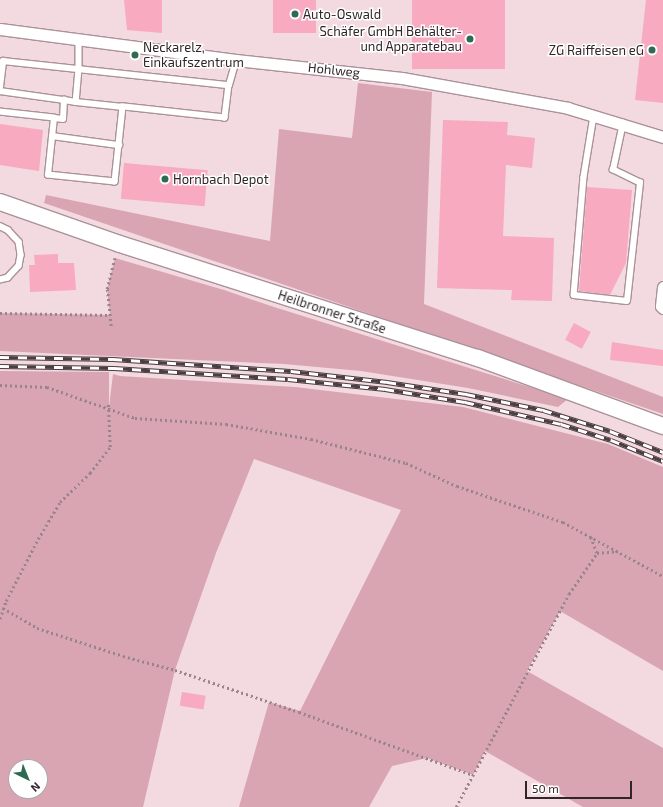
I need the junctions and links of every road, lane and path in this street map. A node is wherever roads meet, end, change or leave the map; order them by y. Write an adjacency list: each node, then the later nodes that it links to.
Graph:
1 (0, 29): 2 (street, Hohlweg)
2 (79, 40): 3 (street, Hohlweg); 4 (lane)
3 (236, 60): 5 (lane); 12 (street, Hohlweg)
4 (79, 69): 5 (lane); 6 (lane); 9 (lane)
5 (229, 85): 10 (lane)
6 (0, 87)
7 (0, 91): 8 (lane)
8 (64, 100): 9 (lane); 13 (lane)
9 (76, 102): 10 (lane)
10 (123, 107): 17 (lane)
11 (0, 112): 13 (lane)
12 (594, 116): 14 (street, Hohlweg); 14 (lane)
13 (54, 118): 15 (lane)
14 (623, 123): 16 (street, Hohlweg)
15 (52, 136): 17 (lane); 17 (lane)
16 (663, 137)
17 (119, 145)
18 (0, 202): 20 (street, Heilbronner Straße)
19 (0, 226): 21 (lane)
20 (120, 244): 25 (path); 30 (street, Heilbronner Straße)
21 (0, 280)
22 (663, 287): 23 (street)
23 (663, 308)
24 (0, 313): 25 (path)
25 (110, 315): 26 (path)
26 (111, 326)
27 (0, 385): 29 (path)
28 (108, 402): 29 (path)
29 (109, 410): 31 (path); 35 (path)
30 (663, 426)
31 (591, 536): 32 (path); 33 (path)
32 (618, 551): 33 (path); 34 (path)
33 (597, 553): 37 (path)
34 (663, 576)
35 (3, 608): 36 (path); 37 (path)
36 (0, 619)
37 (473, 774): 38 (path)
38 (456, 807)

